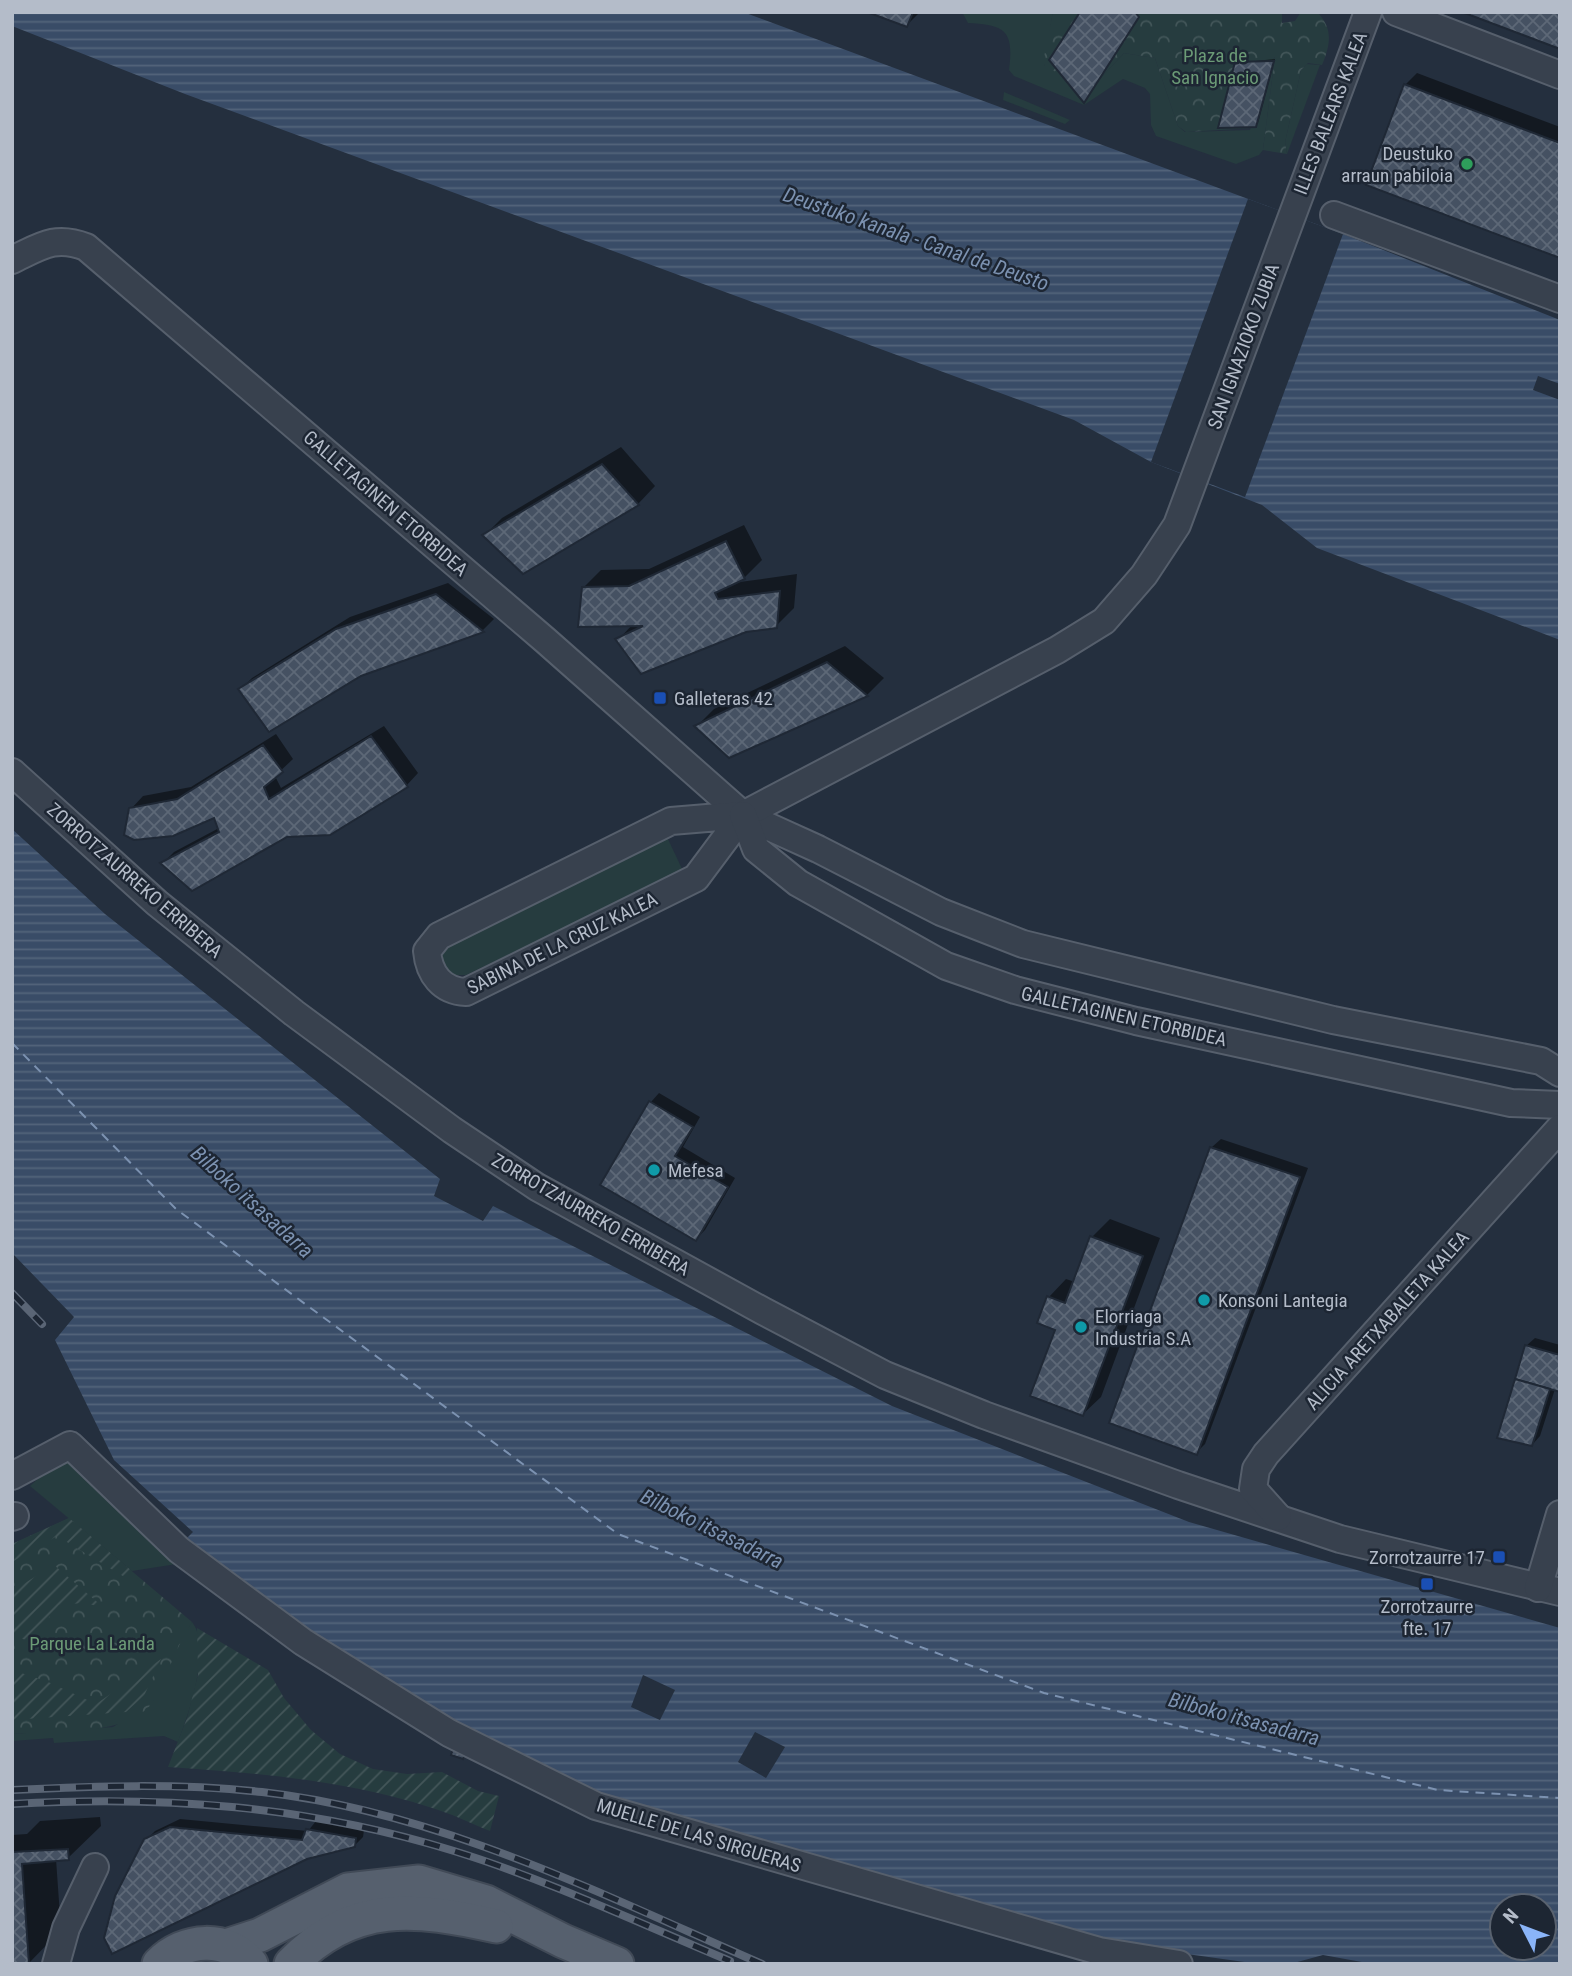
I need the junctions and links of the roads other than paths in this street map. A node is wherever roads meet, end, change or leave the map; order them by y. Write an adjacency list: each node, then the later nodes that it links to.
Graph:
1 (1368, 12): 4 (street, ILLES BALEARS KALEA)
2 (1396, 12): 3 (street)
3 (1560, 75)
4 (1292, 215): 8 (street, SAN IGNAZIOKO ZUBIA)
5 (1334, 215): 7 (street)
6 (12, 260): 10 (street, GALLETAGINEN ETORBIDEA)
7 (1560, 299)
8 (1195, 478): 10 (street, SABINA DE LA CRUZ KALEA)
9 (12, 772): 16 (street, ZORROTZAURREKO ERRIBERA)
10 (743, 815): 10 (street, SABINA DE LA CRUZ KALEA); 11 (street, GALLETAGINEN ETORBIDEA); 12 (street, GALLETAGINEN ETORBIDEA)
11 (1560, 1073)
12 (1560, 1105)
13 (1560, 1128): 15 (street, ALICIA ARETXABALETA KALEA)
14 (12, 1476): 27 (street, MUELLE DE LAS SIRGUERAS)
15 (1254, 1478): 16 (street); 18 (street)
16 (1216, 1498): 18 (street, ZORROTZAURREKO ERRIBERA)
17 (1560, 1514): 19 (street)
18 (1279, 1518): 19 (street, ZORROTZAURREKO ERRIBERA)
19 (1549, 1590)
20 (95, 1867): 23 (street)
21 (563, 1941): 22 (main road); 25 (main road); 26 (main road)
22 (238, 1955): 24 (main road)
23 (56, 1964)
24 (159, 1964)
25 (290, 1964)
26 (617, 1964)
27 (1179, 1964)

